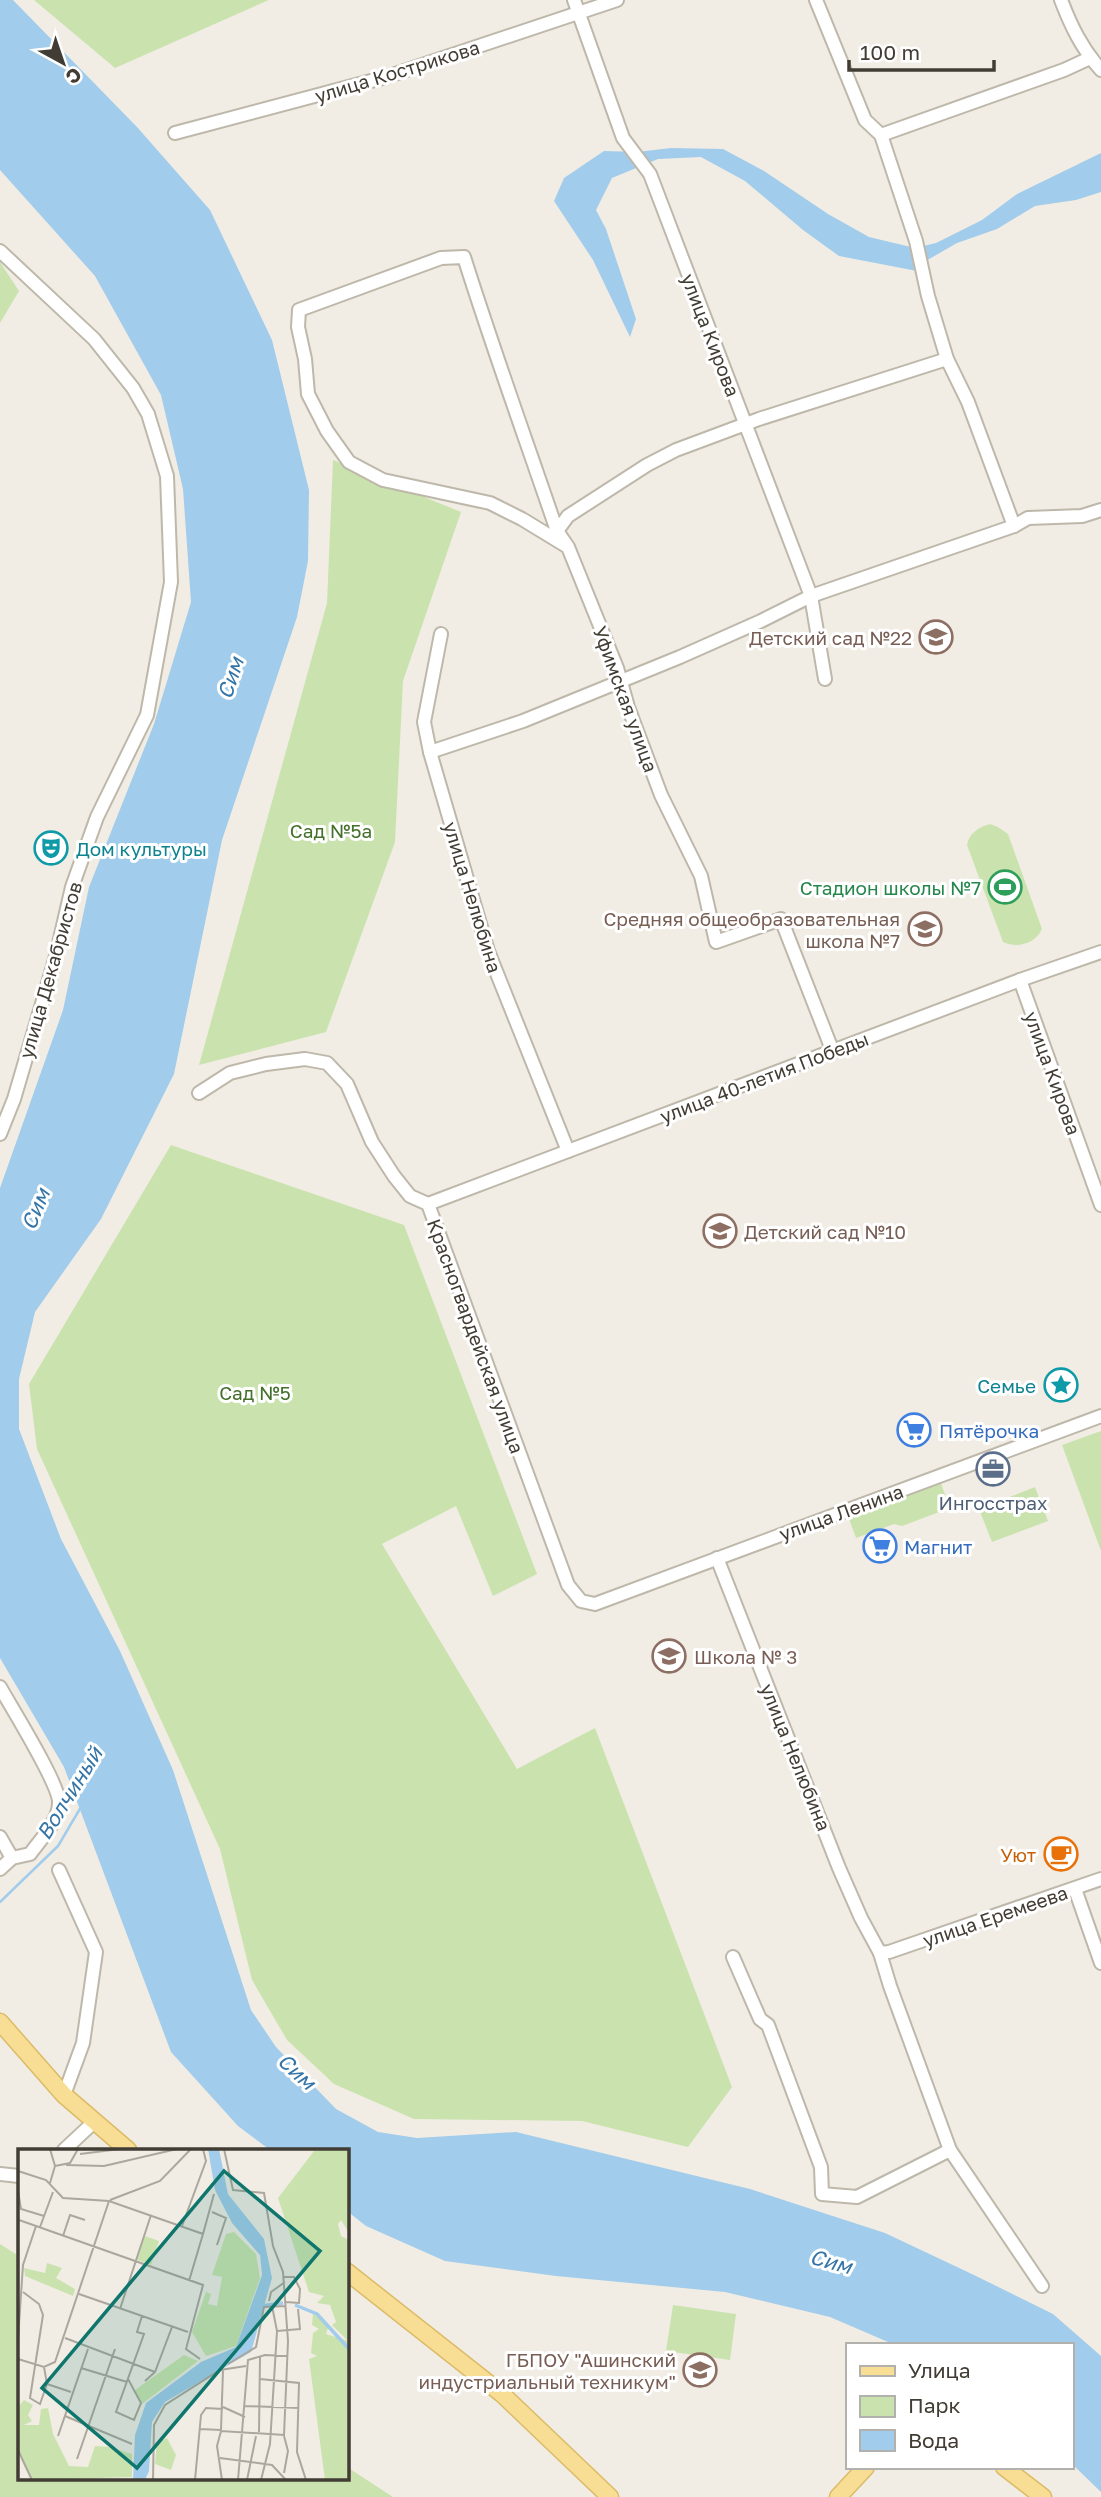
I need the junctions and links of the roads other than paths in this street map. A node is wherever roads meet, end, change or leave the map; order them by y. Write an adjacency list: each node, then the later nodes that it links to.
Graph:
1 (574, 0): 5 (street, улица Кирова)
2 (617, 0): 5 (street, улица Кострикова)
3 (816, 0): 9 (street)
4 (1061, 0): 6 (street)
5 (579, 13): 8 (street, улица Кострикова); 12 (street, улица Кирова)
6 (1090, 58): 7 (street); 9 (street)
7 (1101, 70)
8 (175, 133)
9 (881, 135): 11 (street)
10 (0, 251): 26 (street, улица Декабристов)
11 (947, 359): 12 (street); 14 (street)
12 (745, 425): 15 (street); 17 (street, улица Кирова)
13 (1101, 510): 14 (street)
14 (1014, 526): 17 (street)
15 (557, 531): 16 (street, Уфимская улица); 16 (street, Уфимская улица)
16 (568, 547): 20 (street, Уфимская улица)
17 (811, 596): 19 (street, улица Кирова); 20 (street)
18 (442, 634): 21 (street, улица Нелюбина)
19 (825, 679)
20 (621, 680): 21 (street); 24 (street, Уфимская улица)
21 (430, 752): 27 (street, улица Нелюбина)
22 (1101, 952): 23 (street, улица 40-летия Победы)
23 (1020, 980): 24 (street, улица 40-летия Победы); 29 (street, улица Кирова)
24 (833, 1052): 27 (street, улица 40-летия Победы)
25 (199, 1093): 28 (street, Красногвардейская улица)
26 (0, 1134)
27 (568, 1151): 28 (street, улица 40-летия Победы)
28 (428, 1204): 32 (street, Красногвардейская улица)
29 (1101, 1205)
30 (1101, 1416): 31 (street, улица Ленина)
31 (718, 1558): 32 (street, улица Ленина); 40 (street, улица Нелюбина)
32 (581, 1601)
33 (0, 1687): 35 (street)
34 (0, 1838): 35 (street)
35 (12, 1858): 36 (street)
36 (0, 1869)
37 (59, 1870): 44 (street)
38 (1101, 1879): 39 (street, улица Еремеева)
39 (1075, 1889): 40 (street, улица Еремеева); 42 (street)
40 (885, 1952): 48 (street, улица Нелюбина)
41 (733, 1957): 48 (street)
42 (1101, 1963)
43 (0, 2022): 44 (main road)
44 (64, 2095): 45 (main road)
45 (95, 2121): 46 (street); 47 (main road)
46 (66, 2149)
47 (126, 2149)
48 (950, 2150): 52 (street, улица Нелюбина)
49 (0, 2174): 50 (street)
50 (18, 2176)
51 (348, 2273): 55 (main road)
52 (1042, 2286)
53 (864, 2469): 56 (main road)
54 (1007, 2469): 57 (main road)
55 (610, 2497)
56 (838, 2497)
57 (1043, 2497)

